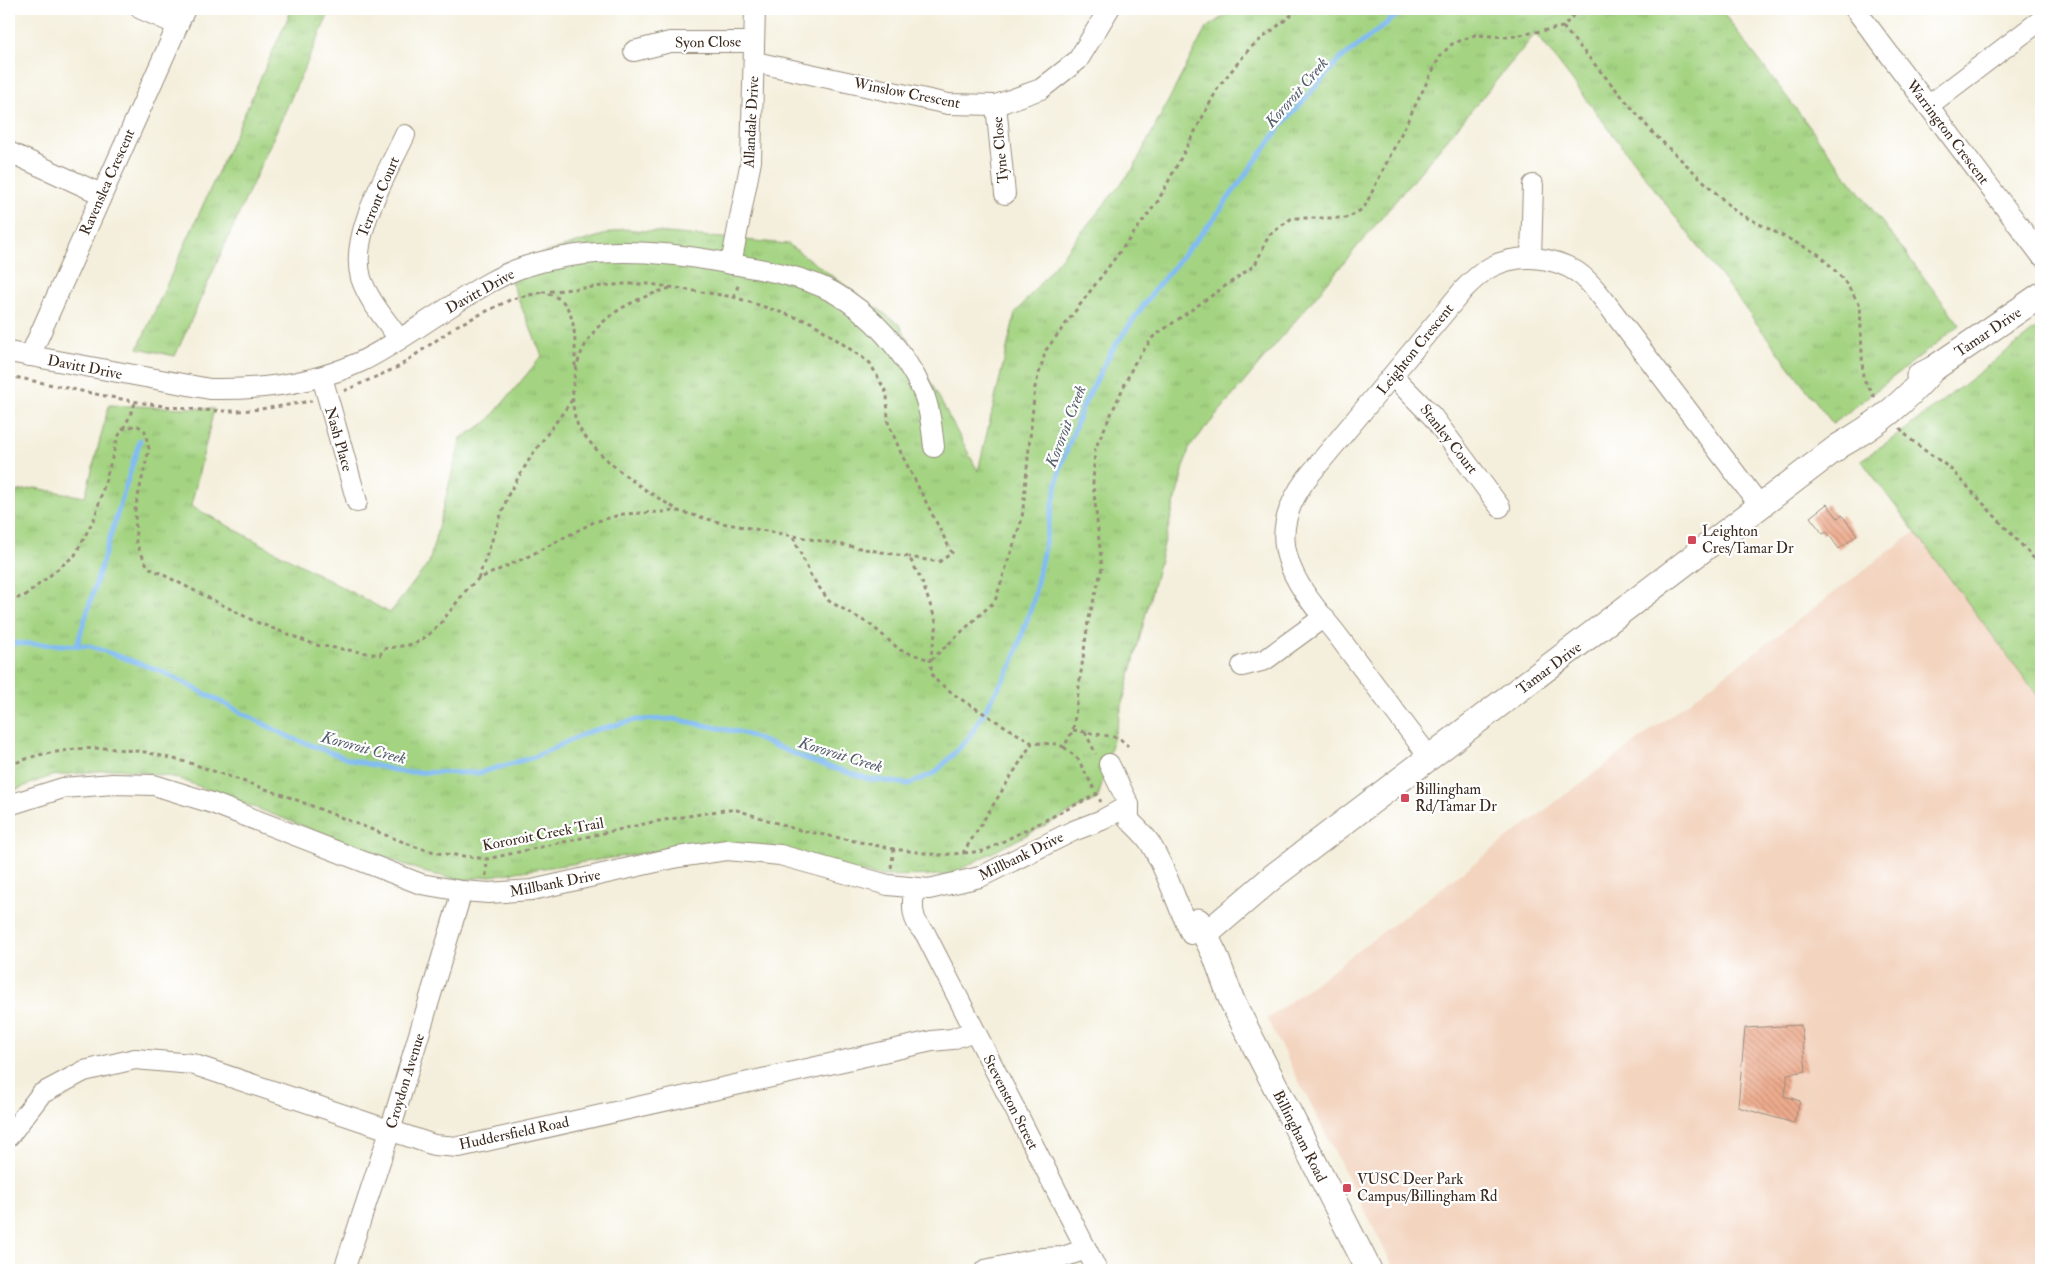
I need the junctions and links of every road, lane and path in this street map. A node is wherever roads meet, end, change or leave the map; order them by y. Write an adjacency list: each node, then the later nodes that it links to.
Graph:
1 (141, 9): 7 (street)
2 (754, 9): 10 (street, Allandale Drive)
3 (1109, 9): 13 (street, Winslow Crescent)
4 (1299, 9): 50 (path)
5 (1579, 9): 9 (path)
6 (1855, 9): 14 (street, Warrington Crescent)
7 (181, 17): 18 (street, Ravenslea Crescent)
8 (2041, 20): 14 (street)
9 (1562, 27): 36 (path); 52 (path)
10 (753, 42): 11 (street, Syon Close); 12 (street, Allandale Drive)
11 (634, 51)
12 (755, 62): 13 (street, Winslow Crescent); 22 (street, Allandale Drive)
13 (996, 105): 19 (street, Tyne Close)
14 (1928, 106): 20 (street, Warrington Crescent)
15 (405, 135): 27 (street, Terront Court)
16 (9, 152): 18 (street)
17 (1533, 185): 21 (street)
18 (101, 194): 29 (street, Ravenslea Crescent)
19 (1004, 194)
20 (2041, 255)
21 (1531, 258): 32 (street, Leighton Crescent); 42 (street, Leighton Crescent)
22 (731, 264): 27 (street, Davitt Drive); 39 (street, Davitt Drive)
23 (673, 287): 24 (path); 30 (path); 45 (path)
24 (543, 292): 26 (path); 30 (path)
25 (2041, 294): 36 (street, Tamar Drive)
26 (475, 316)
27 (399, 340): 33 (street, Davitt Drive)
28 (9, 352): 29 (street, Davitt Drive)
29 (30, 356): 33 (street, Davitt Drive)
30 (575, 366): 34 (path)
31 (9, 376): 35 (path)
32 (1393, 376): 41 (street, Stanley Court); 49 (street, Leighton Crescent)
33 (322, 377): 40 (street, Nash Place)
34 (572, 400): 43 (path); 47 (path)
35 (136, 401): 37 (path); 38 (path)
36 (1884, 408): 42 (street, Tamar Drive); 46 (path)
37 (214, 409)
38 (123, 429): 47 (path); 48 (path)
39 (934, 446)
40 (357, 502)
41 (1500, 507)
42 (1761, 507): 57 (street, Tamar Drive)
43 (678, 511): 44 (path); 47 (path)
44 (793, 536): 45 (path); 50 (path)
45 (909, 557): 50 (path)
46 (2041, 566)
47 (478, 579)
48 (9, 601)
49 (1324, 617): 51 (street); 57 (street, Leighton Crescent)
50 (930, 660): 54 (path)
51 (1242, 666)
52 (1073, 730): 53 (path); 56 (path)
53 (1085, 732): 55 (path); 58 (path)
54 (1032, 743): 56 (path); 65 (path)
55 (1128, 746)
56 (1064, 747): 60 (path)
57 (1430, 758): 71 (street, Tamar Drive)
58 (1109, 764): 61 (street, Billingham Road)
59 (9, 765): 66 (path, Kororoit Creek Trail)
60 (1097, 794): 62 (path); 65 (path, Kororoit Creek Trail)
61 (1127, 800): 69 (street, Millbank Drive); 71 (street, Billingham Road)
62 (1102, 803)
63 (9, 805): 70 (street, Millbank Drive)
64 (894, 849): 65 (path, Kororoit Creek Trail); 66 (path, Kororoit Creek Trail); 67 (path)
65 (963, 853)
66 (486, 859): 68 (path)
67 (889, 876)
68 (486, 884)
69 (921, 889): 70 (street, Millbank Drive); 72 (street, Stevenston Street)
70 (462, 891): 73 (street, Croydon Avenue)
71 (1198, 930): 79 (street, Billingham Road)
72 (970, 1022): 73 (street, Huddersfield Road); 75 (street, Stevenston Street)
73 (390, 1131): 74 (street, Huddersfield Road); 76 (street, Croydon Avenue)
74 (9, 1136)
75 (1082, 1241): 77 (street); 78 (street, Stevenston Street)
76 (344, 1270)
77 (985, 1270)
78 (1097, 1270)
79 (1369, 1270)

